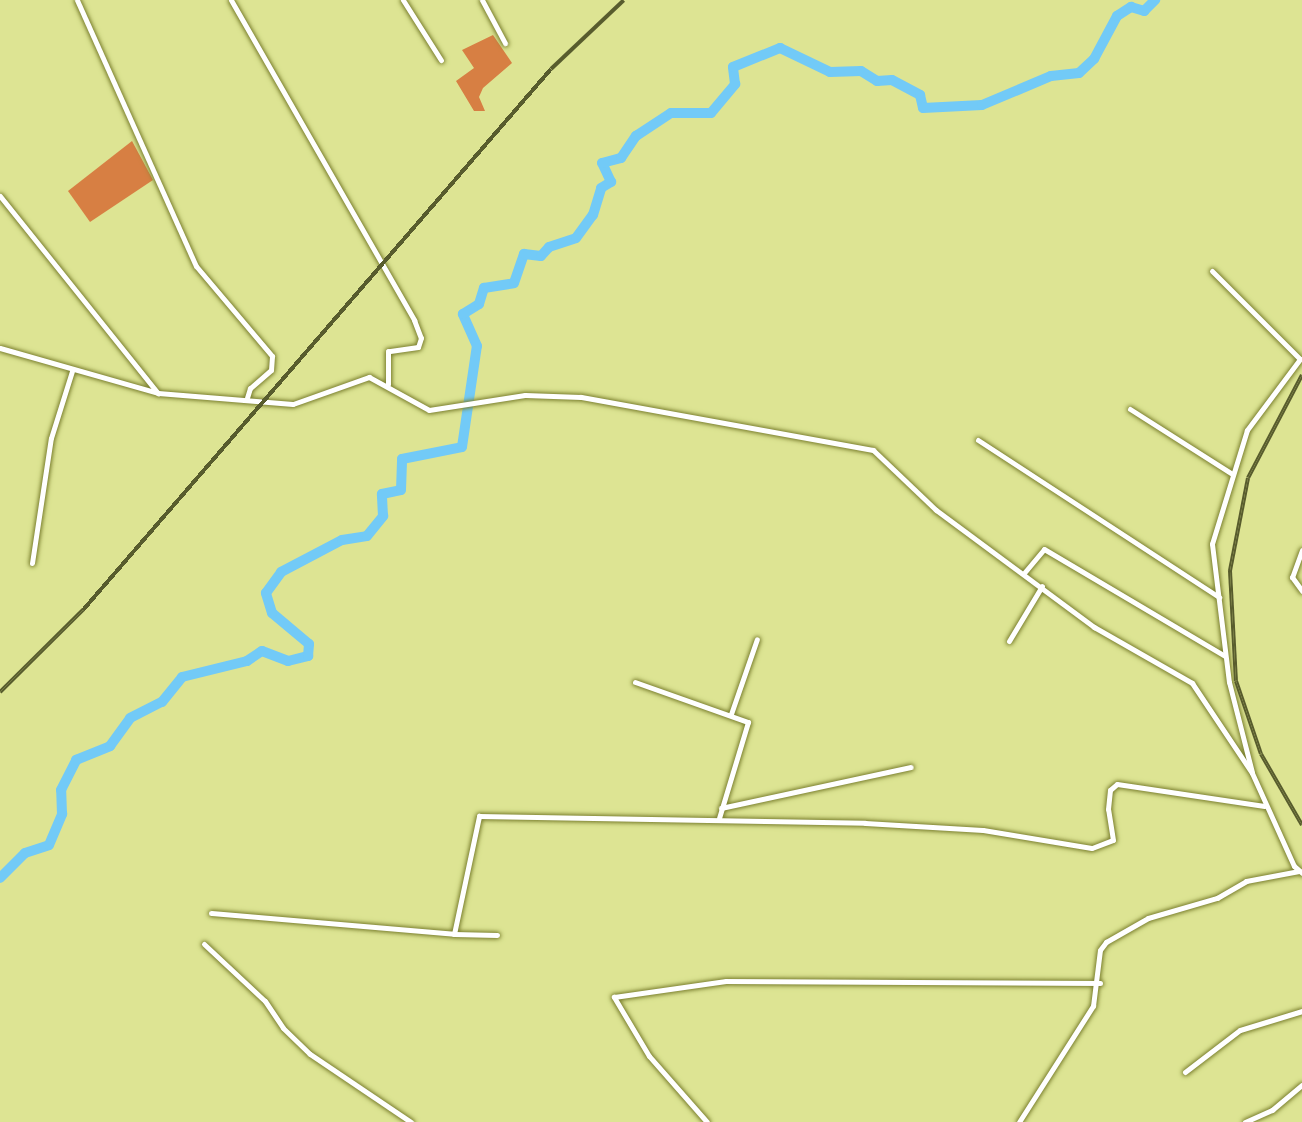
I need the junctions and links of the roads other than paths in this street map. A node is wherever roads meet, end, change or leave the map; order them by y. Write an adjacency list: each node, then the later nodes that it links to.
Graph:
1 (76, 0): 13 (street)
2 (231, 0): 11 (street)
3 (404, 0): 6 (street)
4 (482, 0): 5 (street)
5 (505, 43)
6 (441, 60)
7 (0, 196): 12 (street)
8 (1212, 271): 16 (street)
9 (0, 348): 10 (street)
10 (72, 371): 12 (street); 18 (street)
11 (388, 384): 13 (street); 19 (street)
12 (158, 393): 13 (street)
13 (247, 398)
14 (1130, 409): 16 (street)
15 (978, 440): 22 (street)
16 (1231, 473): 22 (street)
17 (1302, 550): 21 (street)
18 (32, 563)
19 (1024, 573): 20 (street); 25 (street)
20 (1042, 586): 24 (street); 29 (street)
21 (1302, 591)
22 (1219, 597): 25 (street)
23 (757, 639): 27 (street)
24 (1009, 641)
25 (1225, 656): 29 (street)
26 (635, 682): 27 (street)
27 (732, 714): 31 (street)
28 (911, 767): 31 (street)
29 (1252, 773): 30 (street)
30 (1264, 806): 32 (street); 33 (street)
31 (721, 808): 32 (street)
32 (719, 818): 35 (street)
33 (1300, 872): 38 (street)
34 (211, 913): 35 (street)
35 (454, 934): 36 (street)
36 (497, 935)
37 (204, 944): 42 (street)
38 (1100, 983): 43 (street); 44 (street)
39 (1302, 1011): 40 (street)
40 (1185, 1072)
41 (1302, 1085): 45 (street)
42 (411, 1122)
43 (707, 1122)
44 (1019, 1122)
45 (1245, 1122)

